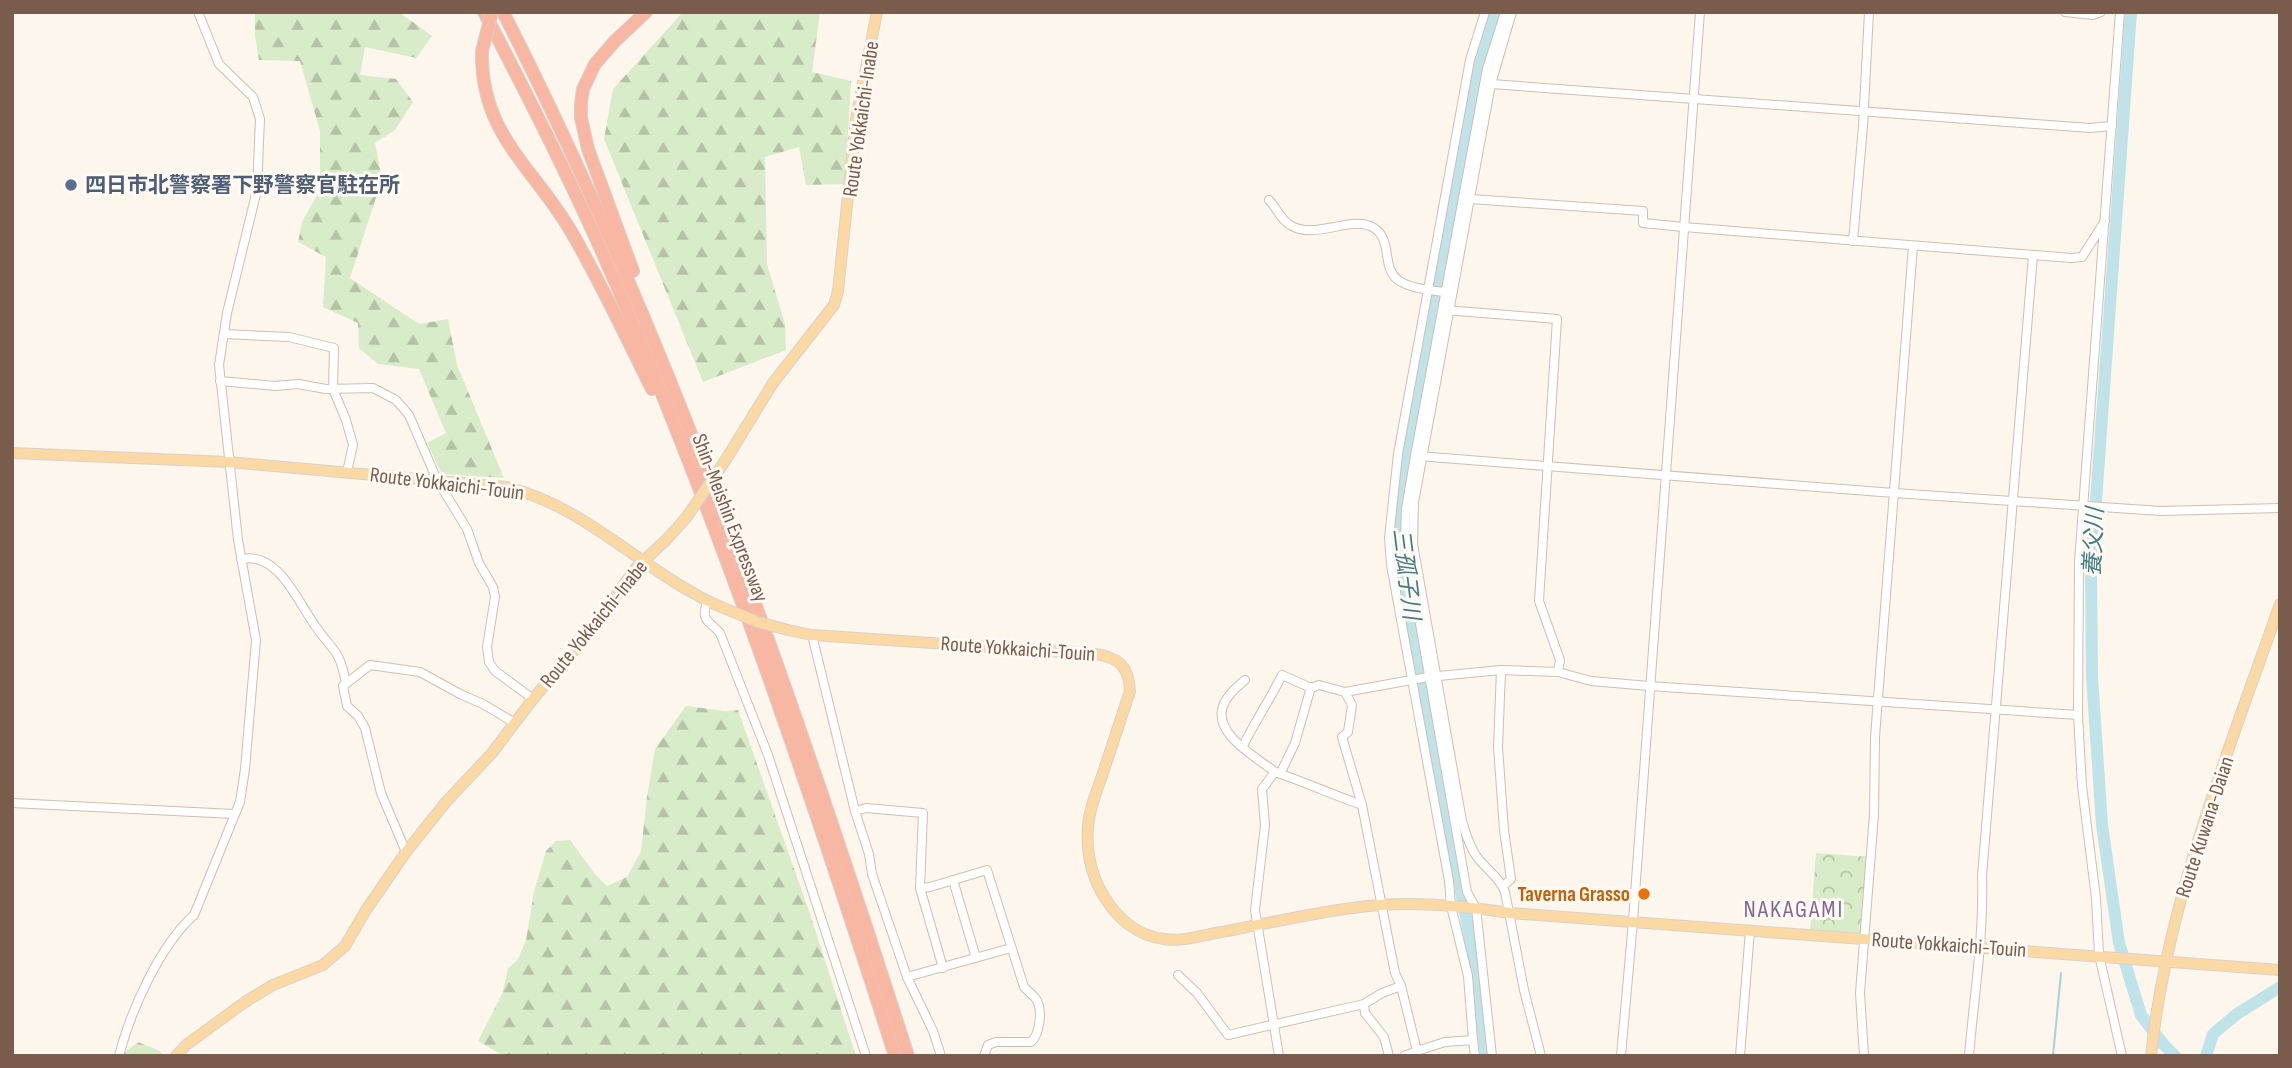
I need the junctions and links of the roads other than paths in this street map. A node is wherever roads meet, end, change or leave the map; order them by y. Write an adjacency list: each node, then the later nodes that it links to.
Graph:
1 (198, 12): 29 (street)
2 (484, 12): 44 (highway, Shin-Meishin Expressway)
3 (492, 12): 44 (highway, bridge)
4 (503, 12): 32 (highway, Shin-Meishin Expressway)
5 (646, 12): 32 (highway)
6 (877, 12): 46 (main road, Route Yokkaichi-Inabe, bridge)
7 (1485, 12): 26 (street)
8 (1505, 12): 27 (street)
9 (1512, 12): 15 (street)
10 (1700, 12): 16 (street)
11 (1869, 12): 17 (street)
12 (2065, 12): 13 (street)
13 (2101, 12)
14 (2120, 12): 18 (street)
15 (1491, 84): 16 (street); 19 (street)
16 (1693, 99): 17 (street); 22 (street)
17 (1864, 111): 18 (street); 23 (street)
18 (2112, 126): 21 (street)
19 (1470, 199): 22 (street); 28 (street)
20 (1269, 200): 26 (street)
21 (2106, 219): 25 (street); 42 (street)
22 (1684, 227): 23 (street); 38 (street)
23 (1853, 241): 24 (street)
24 (1913, 246): 25 (street); 40 (street)
25 (2033, 255): 41 (street)
26 (1427, 289): 27 (street); 54 (street)
27 (1446, 292): 28 (street)
28 (1446, 310): 34 (street); 36 (street)
29 (224, 334): 30 (street); 31 (street)
30 (220, 381): 31 (street); 35 (street)
31 (333, 389): 37 (street); 39 (street)
32 (699, 449): 102 (highway, Shin-Meishin Expressway)
33 (12, 453): 35 (main road, Route Yokkaichi-Touin)
34 (1419, 456): 36 (street); 52 (street)
35 (229, 462): 37 (main road, Route Yokkaichi-Touin); 45 (street)
36 (1548, 467): 38 (street); 51 (street)
37 (347, 472): 39 (main road, Route Yokkaichi-Touin)
38 (1665, 475): 40 (street); 56 (street)
39 (438, 480): 46 (main road, Route Yokkaichi-Touin); 59 (street)
40 (1894, 493): 41 (street); 60 (street)
41 (2012, 500): 42 (street); 61 (street)
42 (2087, 506): 43 (street); 62 (street)
43 (2280, 508)
44 (713, 523): 101 (highway, Shin-Meishin Expressway)
45 (240, 559): 55 (street); 69 (street)
46 (644, 561): 47 (main road, Route Yokkaichi-Touin); 59 (main road, Route Yokkaichi-Inabe)
47 (707, 601): 49 (main road, Route Yokkaichi-Touin, bridge); 100 (street)
48 (2280, 604): 86 (main road, Route Kuwana-Daian)
49 (812, 635): 68 (street); 79 (main road, Route Yokkaichi-Touin)
50 (1501, 670): 51 (street); 52 (street); 72 (street)
51 (1558, 672): 56 (street)
52 (1432, 677): 54 (street); 72 (street); 76 (street)
53 (1245, 680): 64 (street)
54 (1411, 681): 58 (street); 75 (street)
55 (346, 683): 63 (street); 70 (street)
56 (1649, 686): 60 (street); 78 (street)
57 (1311, 687): 58 (street); 64 (street); 65 (street)
58 (1345, 692): 67 (street)
59 (533, 699): 63 (main road, Route Yokkaichi-Inabe)
60 (1878, 701): 61 (street); 81 (street)
61 (1995, 709): 62 (street); 82 (street)
62 (2078, 715): 84 (street)
63 (515, 723): 70 (main road, Route Yokkaichi-Inabe)
64 (1243, 746): 65 (street)
65 (1277, 773): 67 (street); 79 (street)
66 (12, 803): 69 (street)
67 (1362, 805): 74 (street)
68 (855, 811): 73 (street); 90 (street)
69 (234, 814): 98 (street)
70 (406, 852): 99 (main road, Route Yokkaichi-Inabe)
71 (953, 880): 73 (street); 83 (street); 85 (street)
72 (1503, 886): 77 (street)
73 (919, 888): 87 (street)
74 (1383, 904): 75 (main road, Route Yokkaichi-Touin); 79 (main road, Route Yokkaichi-Touin); 91 (street)
75 (1451, 906): 76 (main road, Route Yokkaichi-Touin); 94 (street)
76 (1474, 908): 77 (main road, Route Yokkaichi-Touin); 109 (street)
77 (1510, 913): 78 (main road, Route Yokkaichi-Touin); 110 (street)
78 (1633, 921): 80 (main road, Route Yokkaichi-Touin); 111 (street)
79 (1256, 926): 93 (street)
80 (1750, 930): 81 (main road, Route Yokkaichi-Touin); 112 (street)
81 (1865, 938): 82 (main road, Route Yokkaichi-Touin); 113 (street)
82 (1981, 947): 84 (main road, Route Yokkaichi-Touin); 114 (street)
83 (1011, 948): 85 (street); 104 (street)
84 (2099, 956): 86 (main road, Route Yokkaichi-Touin); 96 (street)
85 (976, 958): 87 (street)
86 (2166, 962): 88 (main road, Route Yokkaichi-Touin); 97 (main road, Route Kuwana-Daian)
87 (943, 968): 90 (street)
88 (2280, 970)
89 (1178, 975): 93 (street)
90 (907, 977): 103 (street)
91 (1401, 986): 92 (street); 95 (street)
92 (1364, 1004): 93 (street); 106 (street)
93 (1273, 1024): 105 (street)
94 (1473, 1040): 95 (street); 108 (street)
95 (1417, 1051): 107 (street)
96 (2121, 1051): 115 (street)
97 (2151, 1054)
98 (119, 1056)
99 (176, 1056)
100 (866, 1056)
101 (895, 1056)
102 (908, 1056)
103 (942, 1056)
104 (984, 1056)
105 (1279, 1056)
106 (1390, 1056)
107 (1404, 1056)
108 (1475, 1056)
109 (1492, 1056)
110 (1541, 1056)
111 (1621, 1056)
112 (1740, 1056)
113 (1864, 1056)
114 (1969, 1056)
115 (2112, 1056)

